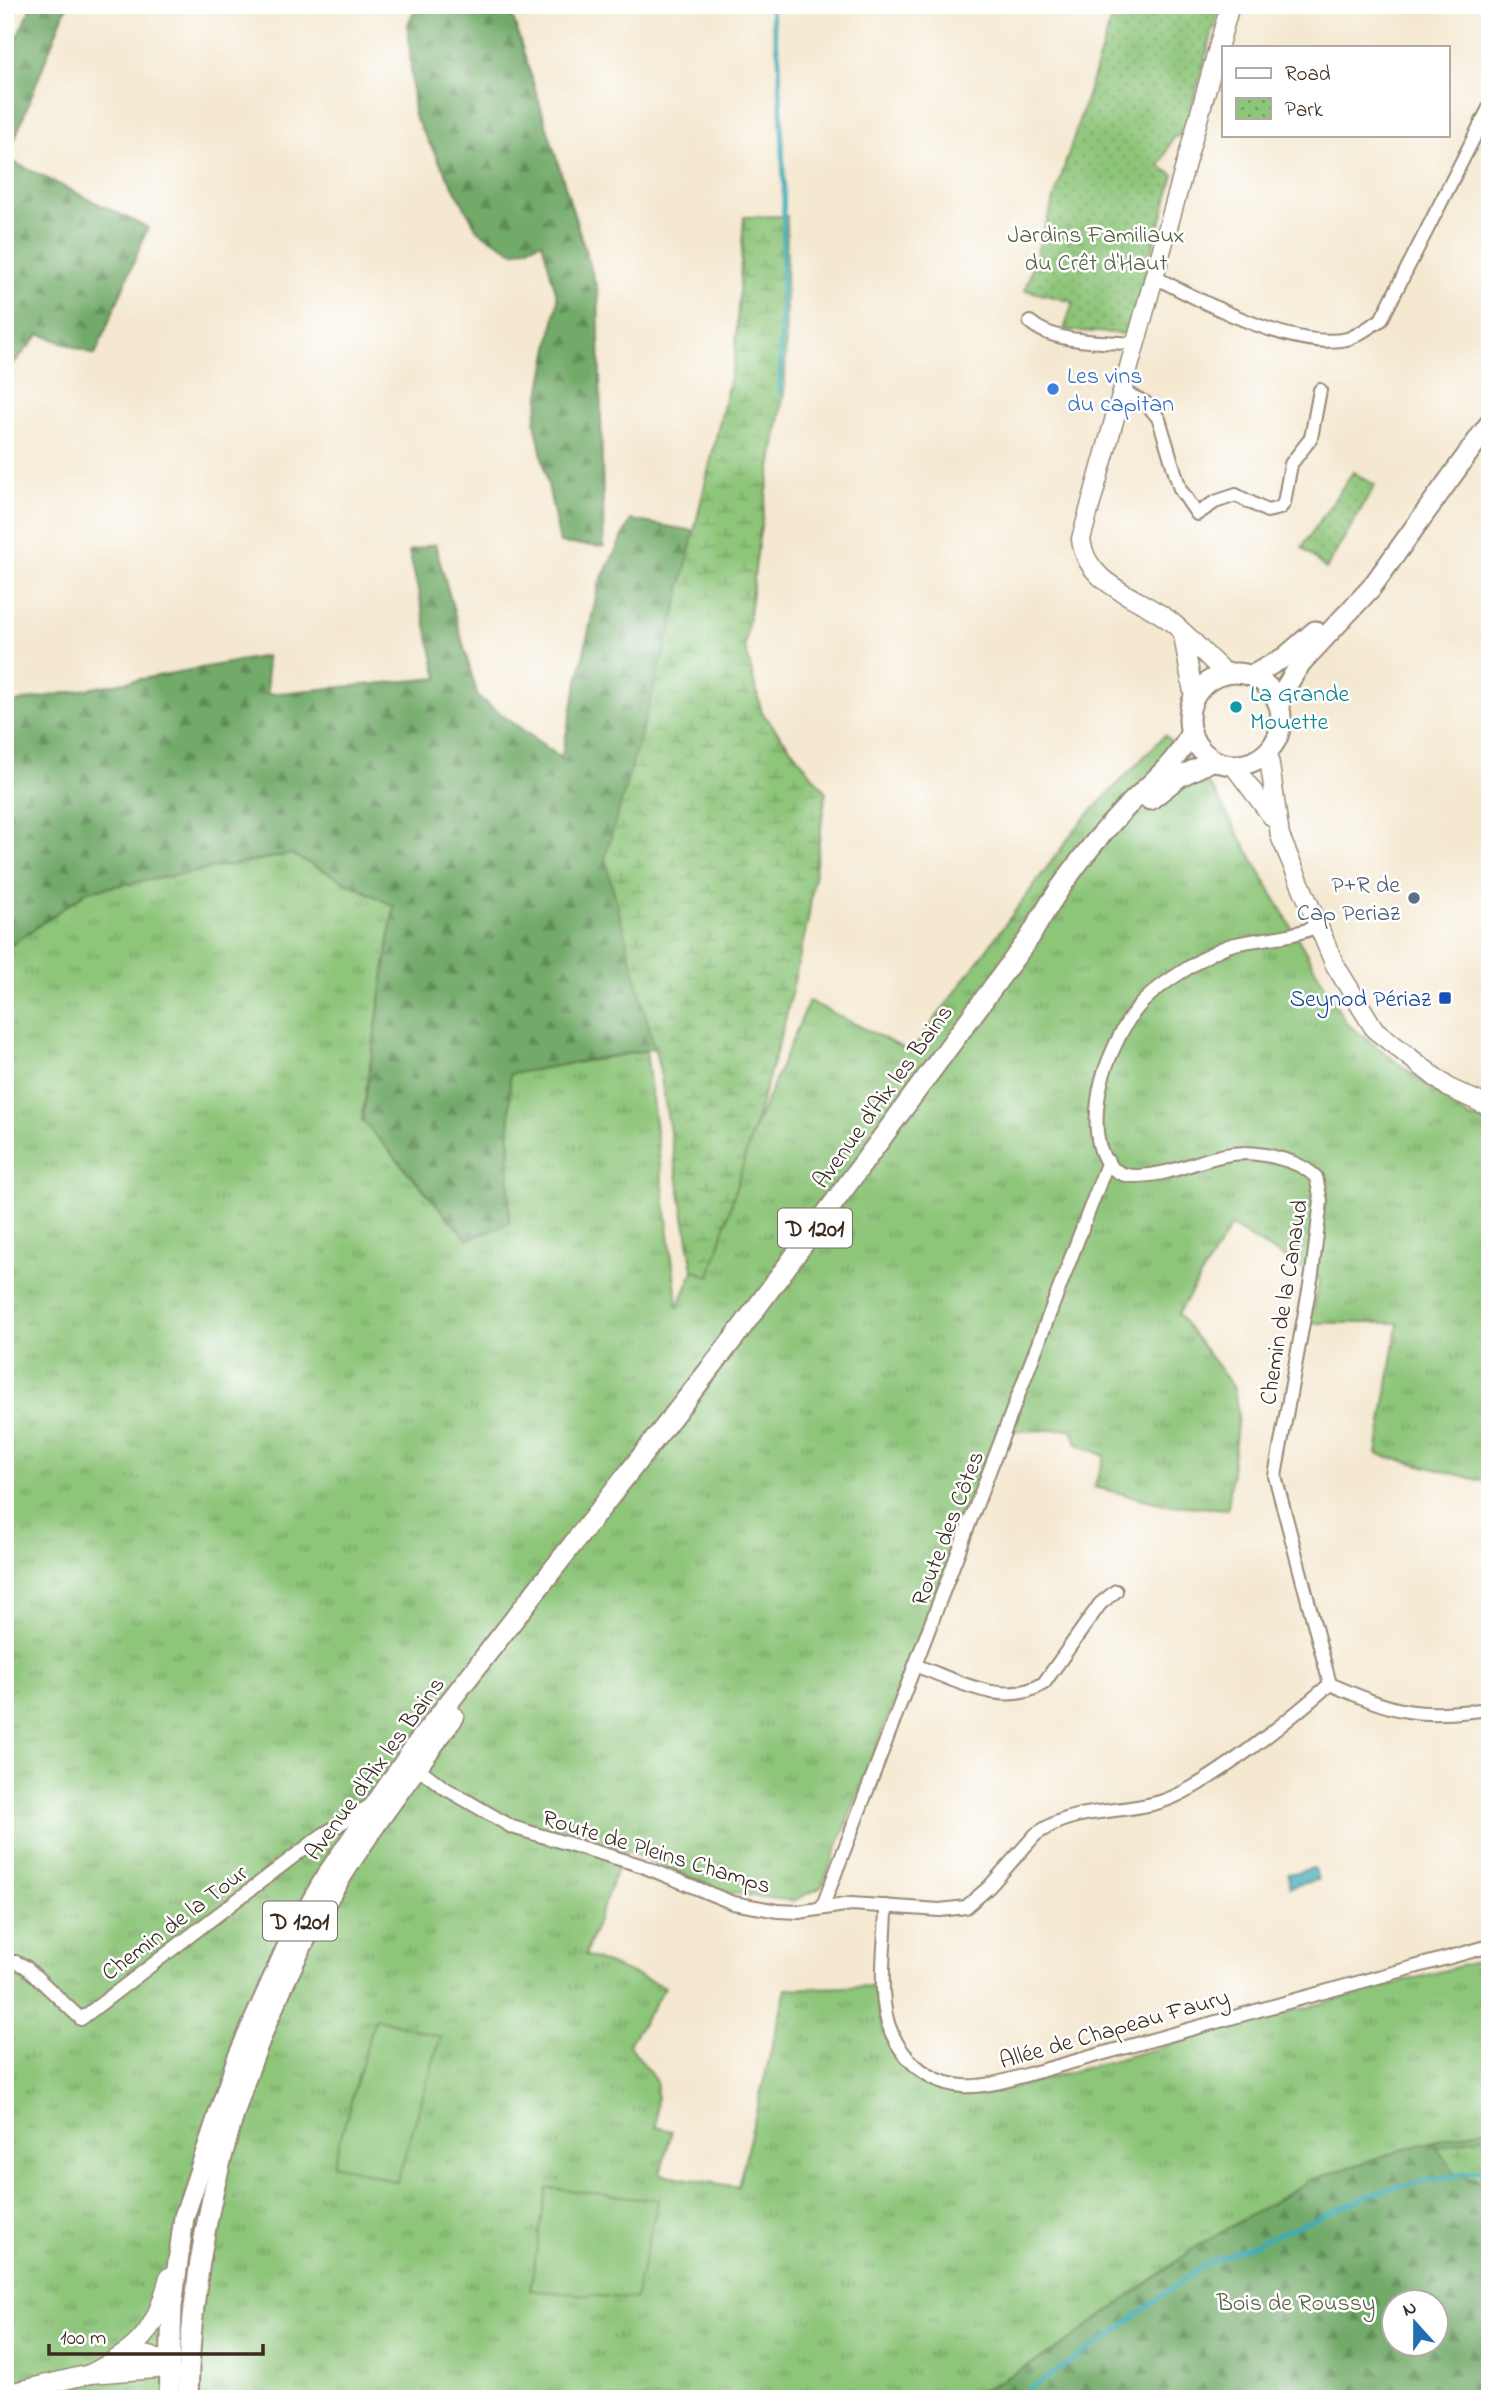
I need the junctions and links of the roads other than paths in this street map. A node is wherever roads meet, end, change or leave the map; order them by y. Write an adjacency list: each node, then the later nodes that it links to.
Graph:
1 (1230, 5): 3 (street)
2 (1490, 106): 3 (street)
3 (1153, 276): 5 (street)
4 (1030, 322): 5 (street)
5 (1135, 344): 7 (street)
6 (1320, 390): 7 (street)
7 (1122, 391): 10 (street)
8 (1490, 423): 9 (main road)
9 (1397, 549): 12 (main road); 14 (main road)
10 (1183, 635): 11 (street); 13 (street)
11 (1227, 674): 12 (main road); 13 (main road)
12 (1251, 676): 14 (main road)
13 (1194, 698): 15 (main road)
14 (1278, 701): 16 (main road)
15 (1191, 732): 17 (main road); 20 (main road, Avenue d'Aix les Bains)
16 (1268, 751): 17 (main road); 18 (street)
17 (1224, 762): 18 (street); 20 (main road, Avenue d'Aix les Bains)
18 (1276, 824): 19 (street)
19 (1318, 926): 21 (street); 22 (street)
20 (1030, 937): 23 (main road, Avenue d'Aix les Bains / D 1201)
21 (1490, 1107)
22 (1108, 1161): 25 (street, Route des Côtes); 26 (street, Chemin de la Canaud)
23 (596, 1517): 28 (main road, Avenue d'Aix les Bains / D 1201); 29 (main road, Avenue d'Aix les Bains / D 1201)
24 (1116, 1591): 25 (street)
25 (917, 1666): 31 (street, Route des Côtes)
26 (1330, 1684): 27 (street); 30 (street, Route de Pleins Champs)
27 (1490, 1709)
28 (417, 1767): 31 (street, Route de Pleins Champs); 34 (main road, Avenue d'Aix les Bains / D 1201)
29 (373, 1804): 33 (street, Chemin de la Tour); 35 (main road, Avenue d'Aix les Bains / D 1201)
30 (886, 1906): 31 (street, Route de Pleins Champs); 32 (street, Allée de Chapeau Faury)
31 (822, 1908)
32 (1490, 1947)
33 (5, 1963)
34 (211, 2195): 37 (main road); 42 (main road, Avenue d'Aix les Bains / D 1201)
35 (184, 2217): 36 (street); 37 (main road, Avenue d'Aix les Bains / D 1201)
36 (125, 2356): 37 (street); 38 (street)
37 (169, 2368): 38 (street); 40 (main road, Avenue d'Aix les Bains / D 1201); 41 (street)
38 (90, 2374): 39 (street)
39 (5, 2394)
40 (169, 2399)
41 (180, 2399)
42 (188, 2399)

